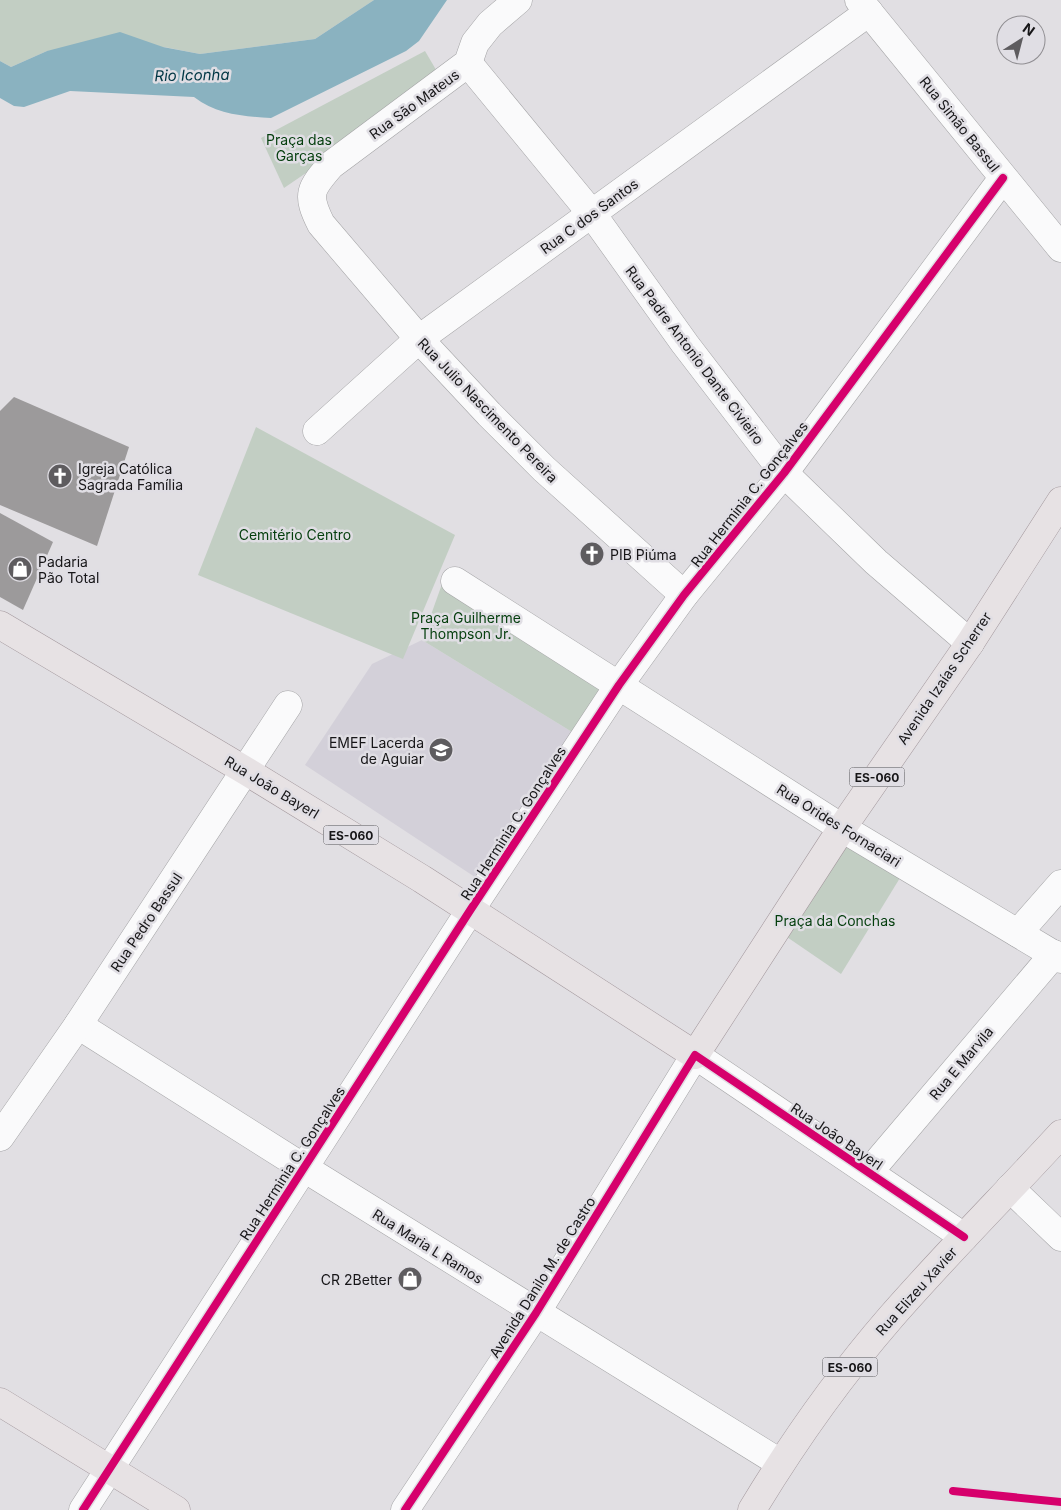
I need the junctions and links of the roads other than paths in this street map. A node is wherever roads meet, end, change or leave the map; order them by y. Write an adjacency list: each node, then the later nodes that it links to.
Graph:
1 (518, 0): 3 (street, Rua São Mateus)
2 (864, 6): 4 (street, Rua Simão Bassul); 6 (street, Rua C dos Santos)
3 (468, 64): 5 (street, Rua São Mateus); 6 (street, Rua Padre Antonio Dante Civieiro)
4 (1003, 178): 7 (street, Rua Simão Bassul); 10 (street, Rua Herminia C. Gonçalves)
5 (312, 206): 8 (street, Rua Julio Nascimento Pereira)
6 (592, 214): 8 (street, Rua C dos Santos); 10 (street, Rua Padre Antonio Dante Civieiro)
7 (1061, 248)
8 (419, 339): 9 (street, Rua C dos Santos); 13 (street, Rua Julio Nascimento Pereira)
9 (317, 430)
10 (784, 473): 13 (street, Rua Herminia C. Gonçalves); 15 (street, Rua Padre Antonio Dante Civieiro)
11 (1061, 501): 15 (main road, Avenida Izaías Scherrer / ES-060)
12 (455, 581): 16 (street, Rua Orides Fornaciari)
13 (684, 595): 16 (street, Rua Herminia C. Gonçalves)
14 (0, 625): 18 (main road, Rua João Bayerl / ES-060)
15 (970, 643): 19 (main road, Avenida Izaías Scherrer / ES-060)
16 (619, 685): 19 (street, Rua Orides Fornaciari); 21 (street, Rua Herminia C. Gonçalves)
17 (288, 705): 18 (street, Rua Pedro Bassul)
18 (246, 771): 21 (main road, Rua João Bayerl / ES-060); 24 (street, Rua Pedro Bassul)
19 (842, 828): 22 (street, Rua Orides Fornaciari); 25 (main road, Avenida Izaías Scherrer / ES-060)
20 (1061, 884): 22 (street)
21 (471, 909): 25 (main road, Rua João Bayerl / ES-060); 28 (street, Rua Herminia C. Gonçalves)
22 (1018, 933): 23 (street, Rua Orides Fornaciari)
23 (1058, 957): 29 (street, Rua E Marvila)
24 (78, 1025): 27 (street, Rua Pedro Bassul); 28 (street, Rua Maria L Ramos)
25 (695, 1055): 29 (street, Rua João Bayerl); 33 (street, Avenida Danilo M. de Castro)
26 (1061, 1134): 30 (main road, Rua Elizeu Xavier / ES-060)
27 (0, 1137)
28 (304, 1168): 33 (street, Rua Maria L Ramos); 36 (street, Rua Herminia C. Gonçalves)
29 (869, 1172): 32 (street, Rua João Bayerl)
30 (1010, 1188): 31 (street); 32 (main road, Rua Elizeu Xavier / ES-060)
31 (1061, 1237)
32 (964, 1238): 35 (main road, Rua Elizeu Xavier / ES-060)
33 (536, 1313): 35 (street, Rua Maria L Ramos); 39 (street, Avenida Danilo M. de Castro)
34 (0, 1402): 36 (main road)
35 (780, 1463): 40 (main road, Rua Elizeu Xavier / ES-060)
36 (110, 1468): 37 (street, Rua Herminia C. Gonçalves); 38 (main road)
37 (82, 1510)
38 (176, 1510)
39 (405, 1510)
40 (752, 1510)

